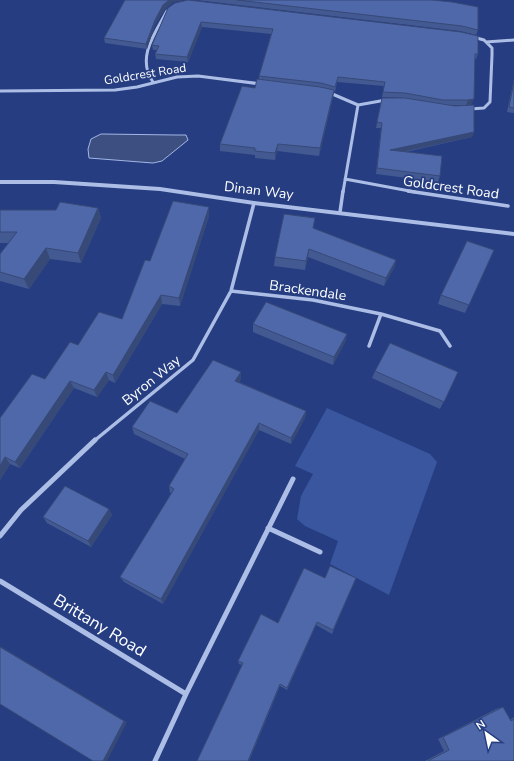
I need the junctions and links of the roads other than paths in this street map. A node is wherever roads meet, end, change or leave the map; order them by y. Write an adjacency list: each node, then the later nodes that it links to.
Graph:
1 (169, 8): 5 (street)
2 (467, 36): 4 (street)
3 (514, 40): 4 (street)
4 (486, 42): 11 (street)
5 (153, 82): 6 (street, Goldcrest Road); 7 (street, Goldcrest Road)
6 (267, 84)
7 (0, 91)
8 (327, 92): 10 (street)
9 (391, 99): 10 (street)
10 (358, 105): 12 (street)
11 (462, 108)
12 (345, 179): 15 (street, Goldcrest Road); 16 (street)
13 (0, 182): 14 (street, Dinan Way)
14 (254, 202): 16 (street, Dinan Way); 18 (street, Byron Way)
15 (508, 206)
16 (340, 212): 17 (street, Dinan Way)
17 (514, 234)
18 (231, 291): 19 (street, Brackendale); 24 (street, Byron Way)
19 (381, 314): 20 (street); 21 (street, Brackendale)
20 (369, 346)
21 (450, 346)
22 (293, 479): 23 (street)
23 (268, 528): 25 (street); 27 (street)
24 (0, 536)
25 (320, 552)
26 (0, 581): 27 (street, Brittany Road)
27 (186, 694): 28 (street)
28 (155, 761)

